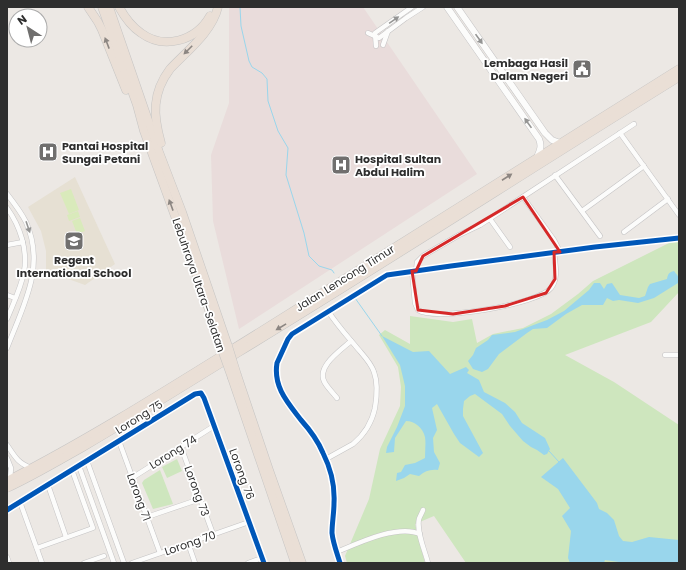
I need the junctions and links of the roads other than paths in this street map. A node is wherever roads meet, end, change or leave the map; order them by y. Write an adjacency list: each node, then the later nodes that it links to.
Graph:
1 (88, 7): 19 (highway, one-way to 1)
2 (102, 7): 19 (highway, Lebuhraya Utara–Selatan)
3 (109, 7): 25 (highway, Lebuhraya Utara–Selatan)
4 (119, 7): 5 (highway)
5 (213, 7)
6 (218, 7): 25 (highway, one-way to 25)
7 (412, 7): 13 (street, one-way to 7)
8 (423, 7): 11 (street)
9 (447, 7): 22 (street, one-way to 9)
10 (457, 7): 21 (street, one-way to 21)
11 (388, 31): 13 (street); 14 (street)
12 (368, 33): 13 (street)
13 (376, 37): 15 (street)
14 (383, 45)
15 (376, 46)
16 (679, 69): 21 (highway, Jalan Lencong Timur)
17 (679, 77): 67 (highway, Jalan Lencong Timur, one-way to 67)
18 (634, 124): 20 (street)
19 (144, 131): 47 (highway, Lebuhraya Utara–Selatan, one-way to 19)
20 (620, 133): 23 (street); 24 (street)
21 (560, 143): 22 (highway, Jalan Lencong Timur)
22 (537, 157): 62 (highway, Jalan Lencong Timur, one-way to 22)
23 (644, 166): 28 (street); 30 (street)
24 (555, 175): 27 (street); 30 (street)
25 (173, 188): 47 (highway, Lebuhraya Utara–Selatan)
26 (7, 194): 45 (street, one-way to 45)
27 (523, 197): 32 (street); 39 (street)
28 (668, 199): 31 (street); 33 (street)
29 (7, 208): 36 (street)
30 (582, 211): 34 (street)
31 (679, 215)
32 (490, 219): 38 (street); 40 (street)
33 (624, 232)
34 (600, 236)
35 (679, 238): 39 (street)
36 (23, 242): 37 (street); 42 (street)
37 (7, 245)
38 (510, 247)
39 (557, 252): 40 (street); 40 (street)
40 (414, 271): 43 (street)
41 (7, 295): 42 (street)
42 (16, 298): 44 (street)
43 (328, 311): 46 (street); 59 (street)
44 (7, 319): 45 (street)
45 (16, 324): 48 (street)
46 (351, 341): 53 (street); 59 (street)
47 (224, 346): 51 (highway, Lebuhraya Utara–Selatan, bridge)
48 (7, 348)
49 (665, 355): 50 (street)
50 (679, 355)
51 (234, 377): 92 (highway, Lebuhraya Utara–Selatan); 93 (highway, Lebuhraya Utara–Selatan)
52 (201, 393): 54 (street, Lorong 76); 55 (street, Lorong 75)
53 (337, 398)
54 (214, 426): 57 (street, Lorong 74); 73 (street, Lorong 76)
55 (119, 441): 60 (street, Lorong 75); 64 (street, Lorong 71)
56 (7, 446): 62 (street)
57 (181, 447): 64 (street, Lorong 74); 68 (street, Lorong 73)
58 (7, 458): 65 (street)
59 (326, 459): 79 (street)
60 (88, 461): 61 (street, Lorong 75); 88 (street)
61 (79, 466): 63 (street, Lorong 75); 87 (street)
62 (32, 468): 65 (highway, Jalan Lencong Timur)
63 (72, 470): 66 (street, Lorong 75); 76 (street)
64 (132, 478): 72 (street, Lorong 71)
65 (8, 480)
66 (48, 485): 69 (street, Lorong 75); 76 (street)
67 (7, 488)
68 (200, 499): 72 (street); 74 (street, Lorong 73)
69 (20, 502): 70 (street, Lorong 75); 78 (street)
70 (7, 510)
71 (423, 510): 75 (street)
72 (147, 517): 80 (street, Lorong 71)
73 (249, 522): 74 (street, Lorong 70); 83 (street, Lorong 76)
74 (213, 534): 77 (street, Lorong 70)
75 (420, 534): 79 (street); 95 (street)
76 (66, 537): 78 (street)
77 (188, 544): 80 (street, Lorong 70); 90 (street)
78 (37, 548): 85 (street)
79 (337, 552): 94 (street)
80 (160, 553): 89 (street, Lorong 70)
81 (104, 556): 86 (street)
82 (7, 557): 84 (street)
83 (263, 560): 91 (street)
84 (9, 563)
85 (42, 563)
86 (84, 563)
87 (114, 563)
88 (124, 563)
89 (132, 563)
90 (195, 563)
91 (248, 563)
92 (295, 563)
93 (302, 563)
94 (340, 563)
95 (428, 563)

